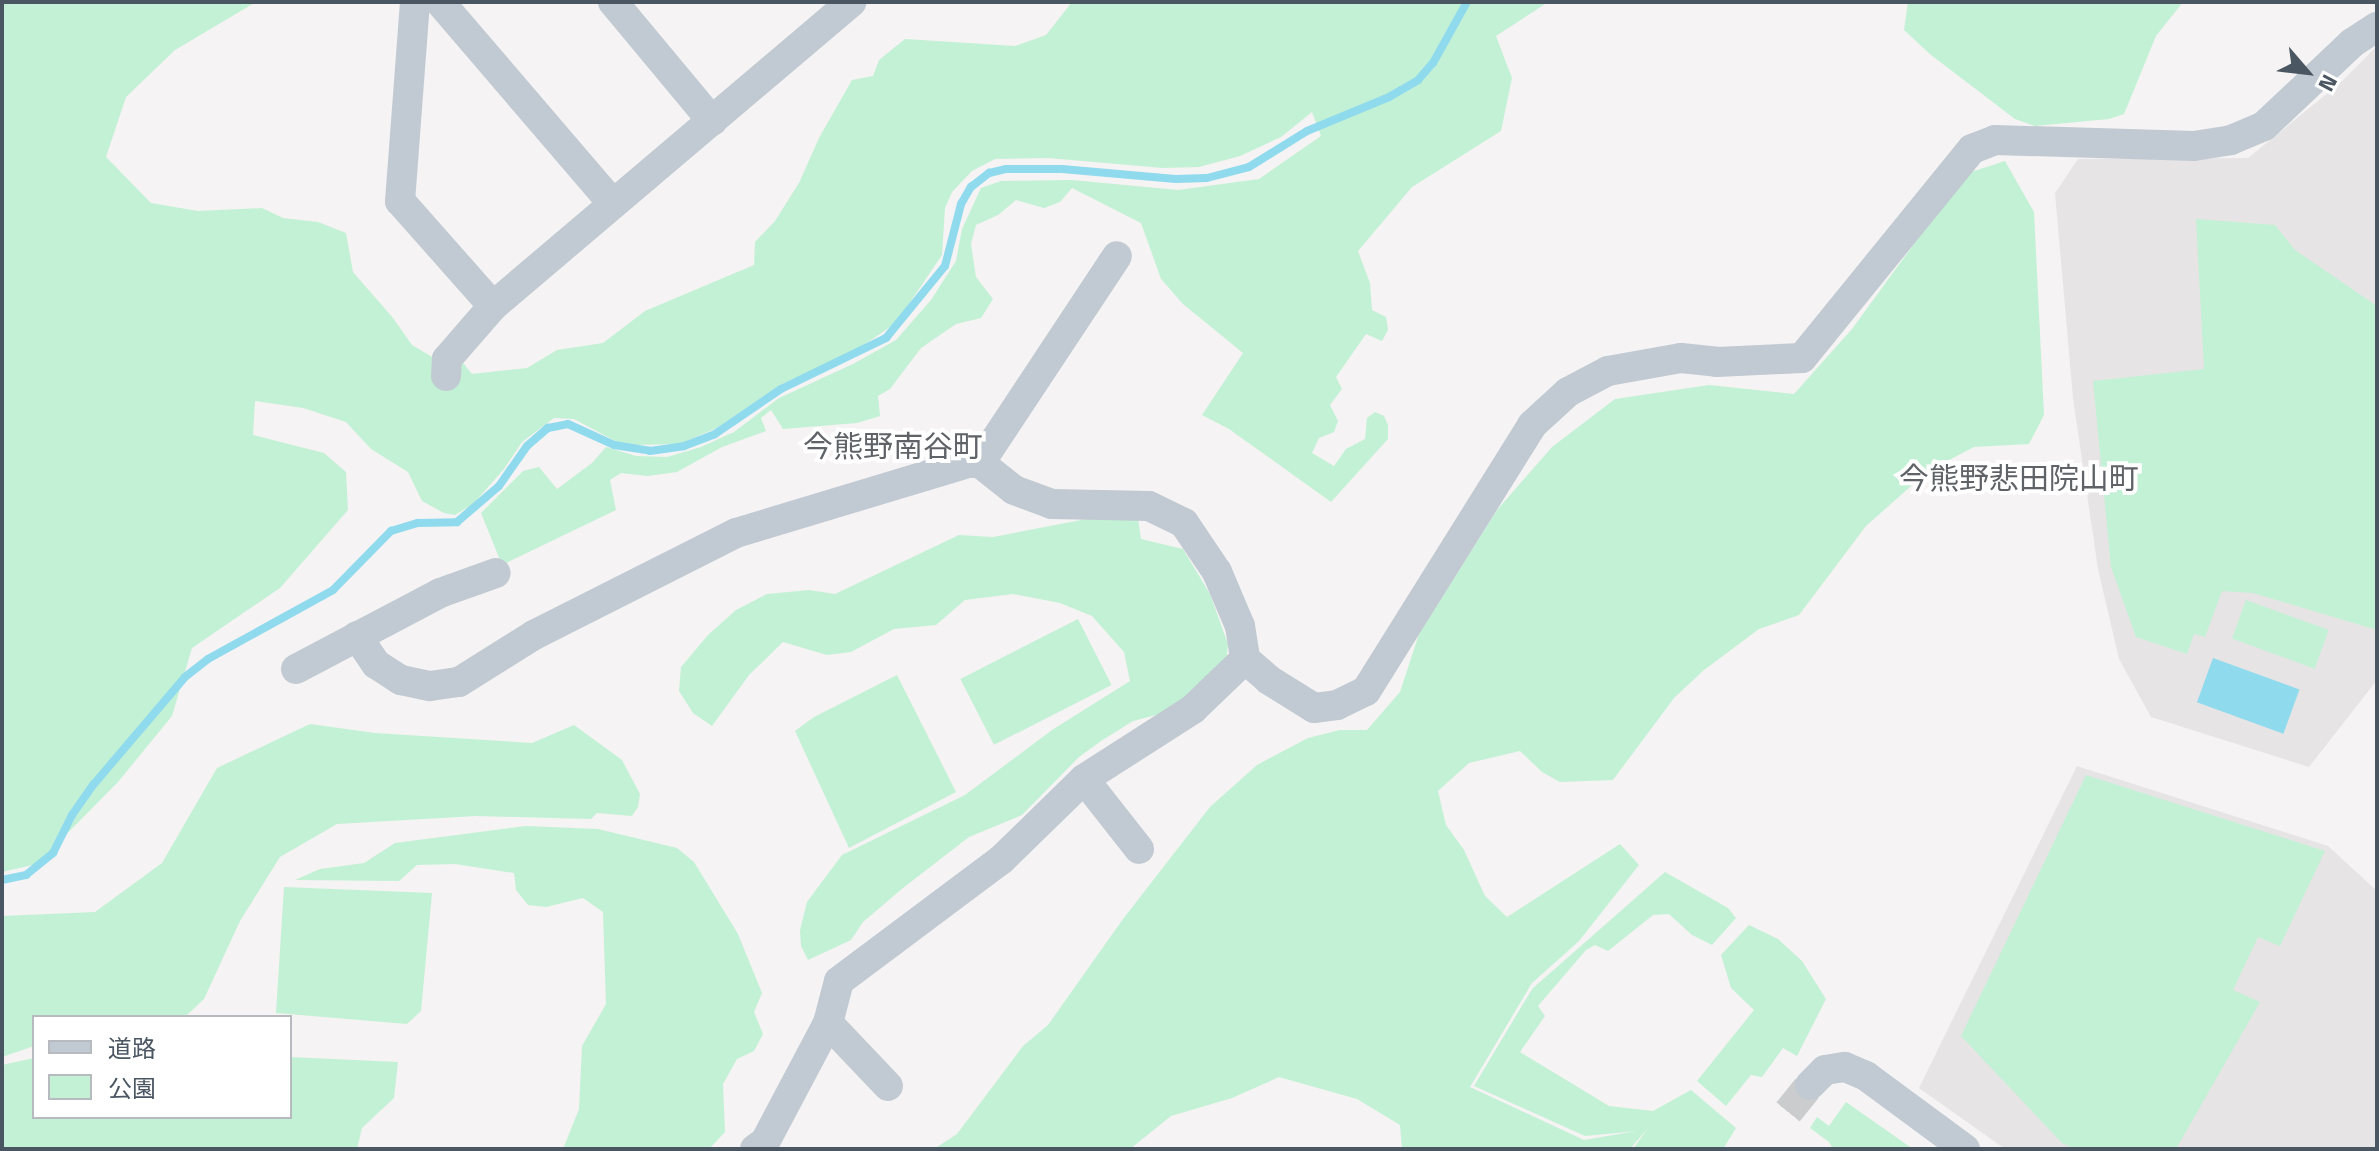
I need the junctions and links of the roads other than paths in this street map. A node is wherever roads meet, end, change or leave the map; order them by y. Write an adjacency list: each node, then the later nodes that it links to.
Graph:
1 (415, 2): 9 (street)
2 (440, 2): 7 (street)
3 (613, 2): 6 (street)
4 (851, 2): 6 (street)
5 (2377, 27): 14 (street)
6 (712, 121): 7 (street)
7 (613, 204): 9 (street)
8 (1117, 256): 11 (street)
9 (493, 306): 10 (street)
10 (446, 376)
11 (980, 463): 13 (street); 14 (street)
12 (496, 573): 13 (street)
13 (357, 636): 15 (street)
14 (1245, 659): 16 (street)
15 (296, 669)
16 (1084, 779): 17 (street); 18 (street)
17 (1139, 849)
18 (828, 1023): 20 (street); 21 (street)
19 (1810, 1085): 22 (street)
20 (888, 1086)
21 (755, 1149)
22 (1965, 1149)

